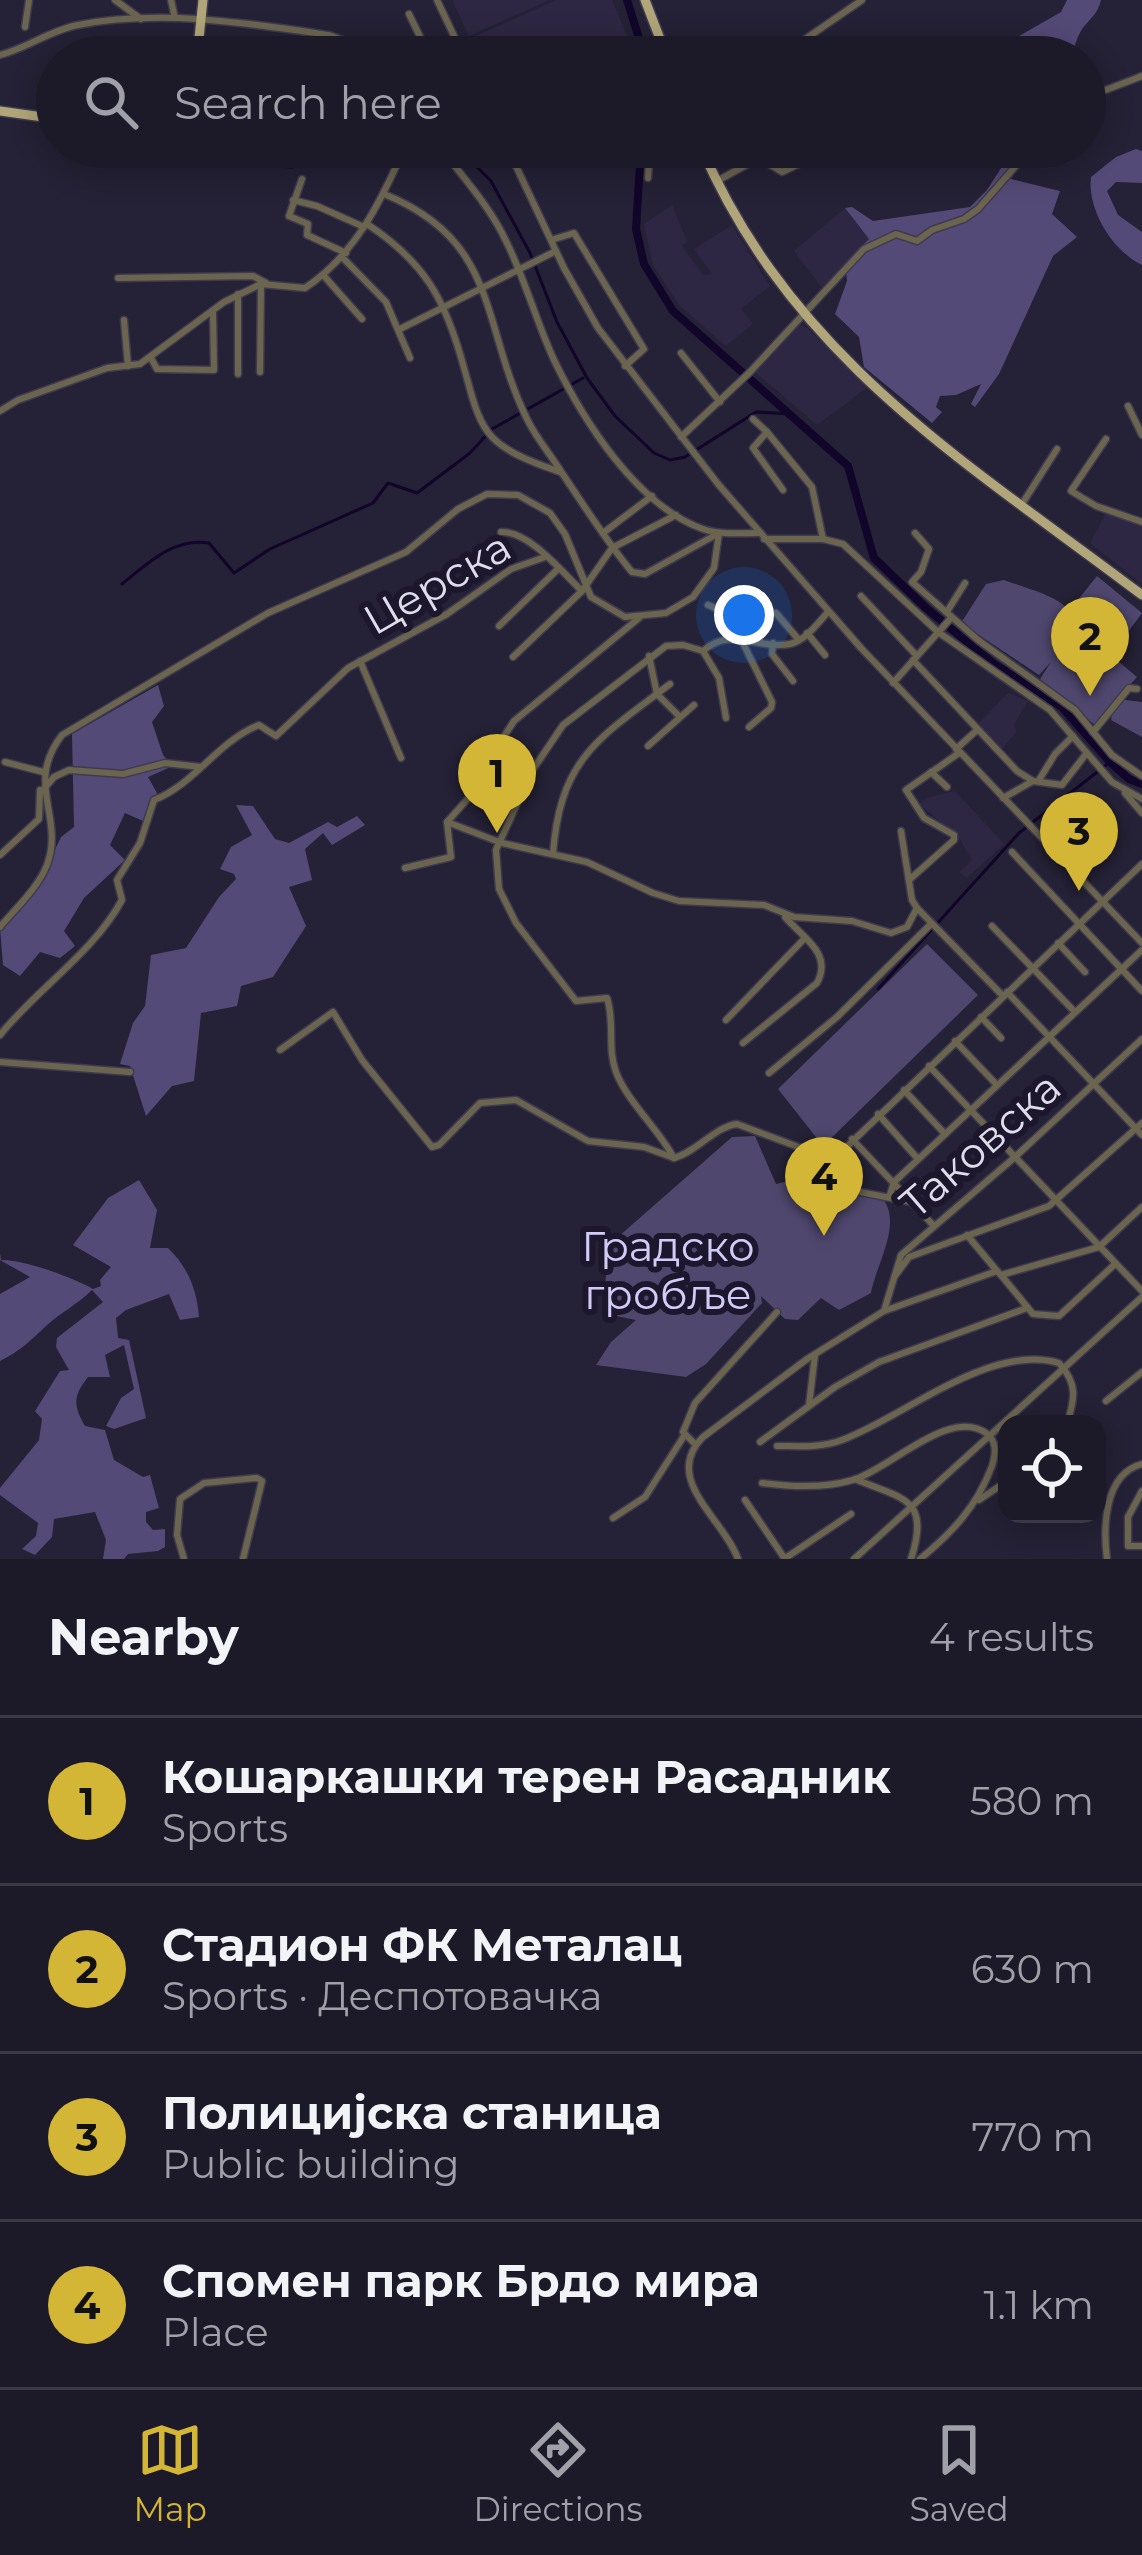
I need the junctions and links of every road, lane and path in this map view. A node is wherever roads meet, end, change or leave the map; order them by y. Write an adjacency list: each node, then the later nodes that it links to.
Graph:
1 (29, 0): 12 (street)
2 (115, 0): 10 (street)
3 (171, 0): 9 (street)
4 (203, 0): 11 (main road)
5 (437, 0): 17 (street)
6 (645, 0): 18 (main road)
7 (862, 0): 19 (street)
8 (409, 14): 16 (street)
9 (176, 18): 10 (street); 11 (street)
10 (141, 19): 13 (street)
11 (201, 20): 14 (main road); 15 (street)
12 (25, 27)
13 (52, 36)
14 (199, 36)
15 (331, 36)
16 (420, 36)
17 (454, 36)
18 (659, 36)
19 (811, 36)
20 (36, 44): 21 (street)
21 (0, 55)
22 (1142, 76): 23 (street)
23 (1106, 90)
24 (0, 110): 25 (main road)
25 (36, 116)
26 (395, 168): 36 (street)
27 (456, 168): 42 (street)
28 (517, 168): 39 (street)
29 (649, 168): 33 (street)
30 (710, 168): 35 (main road)
31 (741, 168): 35 (street)
32 (1014, 168): 50 (street)
33 (648, 178)
34 (302, 179): 37 (street)
35 (716, 182): 50 (main road)
36 (384, 194): 38 (street); 46 (street)
37 (293, 200): 38 (street); 41 (street)
38 (366, 225): 41 (street); 48 (street)
39 (550, 240): 40 (street); 58 (street)
40 (556, 251): 42 (street); 58 (street)
41 (345, 256): 43 (street); 53 (street)
42 (519, 270): 46 (street); 72 (street)
43 (323, 276): 45 (street); 52 (street)
44 (118, 278): 45 (street)
45 (265, 284): 47 (street); 59 (street)
46 (482, 289): 48 (street); 70 (street)
47 (238, 294): 49 (street); 60 (street)
48 (444, 307): 53 (street); 70 (street)
49 (213, 311): 55 (street); 55 (street)
50 (803, 316): 61 (street); 73 (main road)
51 (124, 320): 57 (street)
52 (362, 320)
53 (400, 329): 56 (street)
54 (681, 353): 61 (street)
55 (151, 358): 57 (street)
56 (410, 358)
57 (128, 366): 63 (street)
58 (625, 366): 67 (street)
59 (260, 372)
60 (238, 374)
61 (720, 402): 67 (street)
62 (1128, 406): 66 (street)
63 (0, 411)
64 (753, 419): 65 (street)
65 (767, 432): 71 (street); 81 (street)
66 (1142, 435)
67 (681, 437): 80 (street)
68 (1106, 440): 75 (street)
69 (1057, 449): 73 (street)
70 (562, 472): 78 (street)
71 (783, 490)
72 (652, 496): 74 (street); 78 (street)
73 (1022, 504): 87 (main road)
74 (676, 515): 79 (street); 82 (street)
75 (1142, 522)
76 (501, 532): 83 (street)
77 (915, 532): 92 (street)
78 (602, 533): 82 (street)
79 (719, 533): 80 (street); 82 (street); 93 (street)
80 (761, 536): 81 (street); 90 (street)
81 (823, 539): 95 (street)
82 (612, 548): 86 (street)
83 (545, 557): 84 (street); 106 (street, Церска)
84 (559, 568): 86 (street); 94 (street)
85 (965, 584): 92 (street)
86 (584, 590): 93 (street); 104 (street); 125 (street)
87 (1142, 595)
88 (861, 596): 105 (street)
89 (708, 605): 99 (street)
90 (828, 612): 96 (street); 108 (street)
91 (776, 613): 98 (street)
92 (949, 616): 95 (street); 117 (street)
93 (639, 618): 135 (street)
94 (499, 626)
95 (939, 631): 105 (street); 118 (street)
96 (807, 633): 98 (street); 102 (street)
97 (741, 639): 99 (street); 101 (street); 115 (street)
98 (799, 640): 100 (street)
99 (760, 641): 100 (street)
100 (773, 643): 107 (street)
101 (703, 651): 103 (street); 114 (street)
102 (825, 655)
103 (649, 656): 111 (street); 137 (street)
104 (513, 658)
105 (915, 658): 108 (street); 116 (street)
106 (360, 661): 122 (street, Церска); 124 (street, Церска)
107 (793, 681)
108 (893, 682): 120 (street)
109 (670, 684): 111 (street)
110 (1137, 689): 117 (street)
111 (657, 694): 113 (street); 139 (street)
112 (694, 705): 113 (street)
113 (679, 716): 119 (street)
114 (726, 718)
115 (749, 727)
116 (977, 730): 120 (street); 128 (street)
117 (1094, 732): 127 (street)
118 (1073, 736): 121 (street); 128 (street)
119 (648, 746)
120 (958, 751): 126 (street); 132 (street)
121 (1086, 754): 128 (street); 131 (street)
122 (401, 758)
123 (5, 762): 125 (street)
124 (201, 767): 130 (street); 162 (street, Церска)
125 (43, 772): 130 (street)
126 (931, 772): 129 (street); 143 (street)
127 (1142, 776)
128 (1036, 781): 132 (street)
129 (947, 787)
130 (43, 789): 140 (street); 149 (street)
131 (1123, 789): 133 (street); 134 (street)
132 (1004, 798): 144 (street)
133 (1142, 799)
134 (1142, 813)
135 (447, 822): 137 (street); 142 (street)
136 (902, 831): 143 (street)
137 (502, 843): 139 (street); 182 (street)
138 (1012, 852): 147 (street)
139 (553, 854): 146 (street)
140 (0, 855)
141 (1142, 864): 144 (street)
142 (405, 868)
143 (909, 880): 145 (street)
144 (1103, 901): 147 (street); 153 (street)
145 (916, 908): 146 (street); 150 (street)
146 (783, 914): 151 (street)
147 (1079, 924): 152 (street); 155 (street)
148 (992, 926): 154 (street)
149 (0, 927)
150 (934, 927): 158 (street); 172 (street)
151 (806, 938): 161 (street); 167 (street)
152 (1058, 944): 154 (street); 156 (street)
153 (1142, 947): 155 (street)
154 (1032, 968): 158 (street); 159 (street)
155 (1122, 969): 157 (street); 159 (street)
156 (1084, 972)
157 (1142, 991)
158 (1005, 994): 160 (street); 163 (street)
159 (1076, 1012): 163 (street)
160 (981, 1017): 164 (street); 166 (street)
161 (726, 1020)
162 (0, 1035)
163 (1050, 1036): 173 (street); 174 (street)
164 (1000, 1038)
165 (1142, 1039): 173 (street, Таковска)
166 (955, 1041): 170 (street); 174 (street)
167 (743, 1043)
168 (280, 1050): 182 (street)
169 (0, 1062): 171 (street)
170 (929, 1066): 175 (street); 176 (street)
171 (130, 1072)
172 (769, 1073)
173 (1094, 1084): 178 (street); 181 (street, Таковска)
174 (997, 1085): 176 (street)
175 (904, 1090): 177 (street); 179 (street)
176 (971, 1110): 179 (street); 181 (street)
177 (878, 1114): 180 (street); 183 (street)
178 (1140, 1129): 187 (street)
179 (945, 1134): 183 (street)
180 (852, 1139): 182 (street); 185 (street)
181 (1015, 1157): 187 (street); 190 (street, Таковска)
182 (674, 1159)
183 (918, 1159): 185 (street)
184 (809, 1182): 186 (street)
185 (894, 1182): 186 (street); 188 (street)
186 (890, 1195): 188 (street)
187 (1056, 1201): 191 (street); 192 (street)
188 (914, 1203): 190 (street)
189 (1141, 1210): 192 (street)
190 (934, 1226): 195 (street, Таковска)
191 (968, 1235): 194 (street); 195 (street)
192 (1099, 1247): 193 (street); 194 (street)
193 (1115, 1264): 196 (street); 197 (street)
194 (999, 1273): 197 (street); 198 (street)
195 (893, 1280): 198 (street, Таковска)
196 (1142, 1294): 201 (street)
197 (1027, 1308): 204 (street)
198 (884, 1311): 200 (street)
199 (777, 1312): 206 (street)
200 (815, 1353): 204 (street); 209 (street)
201 (1064, 1370): 205 (street); 207 (street); 210 (street)
202 (1142, 1372): 203 (street)
203 (1106, 1401)
204 (808, 1406): 208 (street)
205 (1070, 1415)
206 (684, 1436): 209 (street); 221 (street)
207 (991, 1436): 212 (street); 218 (street); 219 (street)
208 (760, 1442)
209 (695, 1444): 225 (street)
210 (777, 1446)
211 (1142, 1464): 230 (street)
212 (855, 1479): 213 (street); 219 (street)
213 (762, 1483)
214 (998, 1487): 218 (street)
215 (1142, 1490): 217 (street)
216 (745, 1500): 226 (street)
217 (1138, 1500): 222 (street)
218 (976, 1502): 229 (street)
219 (913, 1507): 227 (street); 228 (street)
220 (851, 1514): 226 (street)
221 (613, 1518)
222 (1142, 1546)
223 (184, 1559): 224 (street)
224 (243, 1559)
225 (738, 1559)
226 (784, 1559)
227 (854, 1559)
228 (911, 1559)
229 (920, 1559)
230 (1107, 1559)

